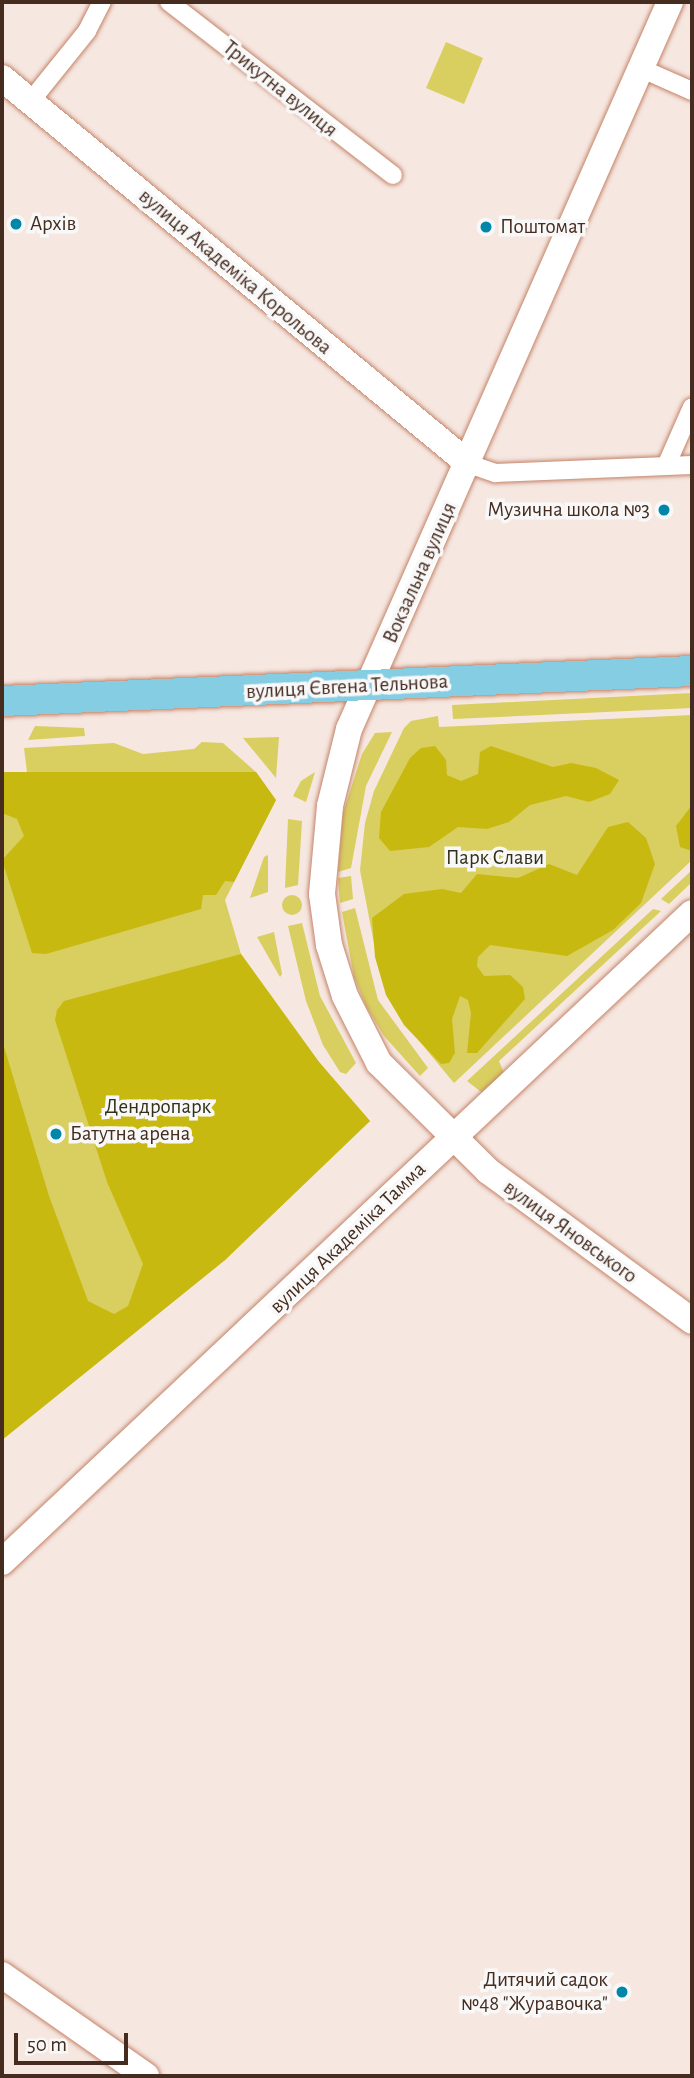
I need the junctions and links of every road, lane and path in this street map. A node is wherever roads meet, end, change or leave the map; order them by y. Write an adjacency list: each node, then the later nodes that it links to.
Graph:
1 (102, 2): 7 (street)
2 (169, 2): 8 (street, Трикутна вулиця)
3 (670, 2): 4 (main road, Вокзальна вулиця)
4 (640, 68): 6 (street); 10 (main road, Вокзальна вулиця)
5 (2, 78): 7 (main road, вулиця Академіка Корольова)
6 (692, 91)
7 (30, 102): 10 (main road, вулиця Академіка Корольова)
8 (393, 175)
9 (692, 407): 12 (street)
10 (469, 464): 12 (street); 14 (main road, Вокзальна вулиця)
11 (692, 465): 12 (street)
12 (666, 466)
13 (692, 671): 14 (main road, вулиця Євгена Тельнова)
14 (369, 685): 15 (main road, вулиця Євгена Тельнова); 17 (main road, Вокзальна вулиця)
15 (2, 701)
16 (692, 913): 17 (main road, вулиця Академіка Тамма)
17 (452, 1138): 18 (main road, вулиця Яновського); 19 (main road, вулиця Академіка Тамма)
18 (692, 1321)
19 (2, 1562)
20 (2, 1975): 21 (main road)
21 (146, 2076)

